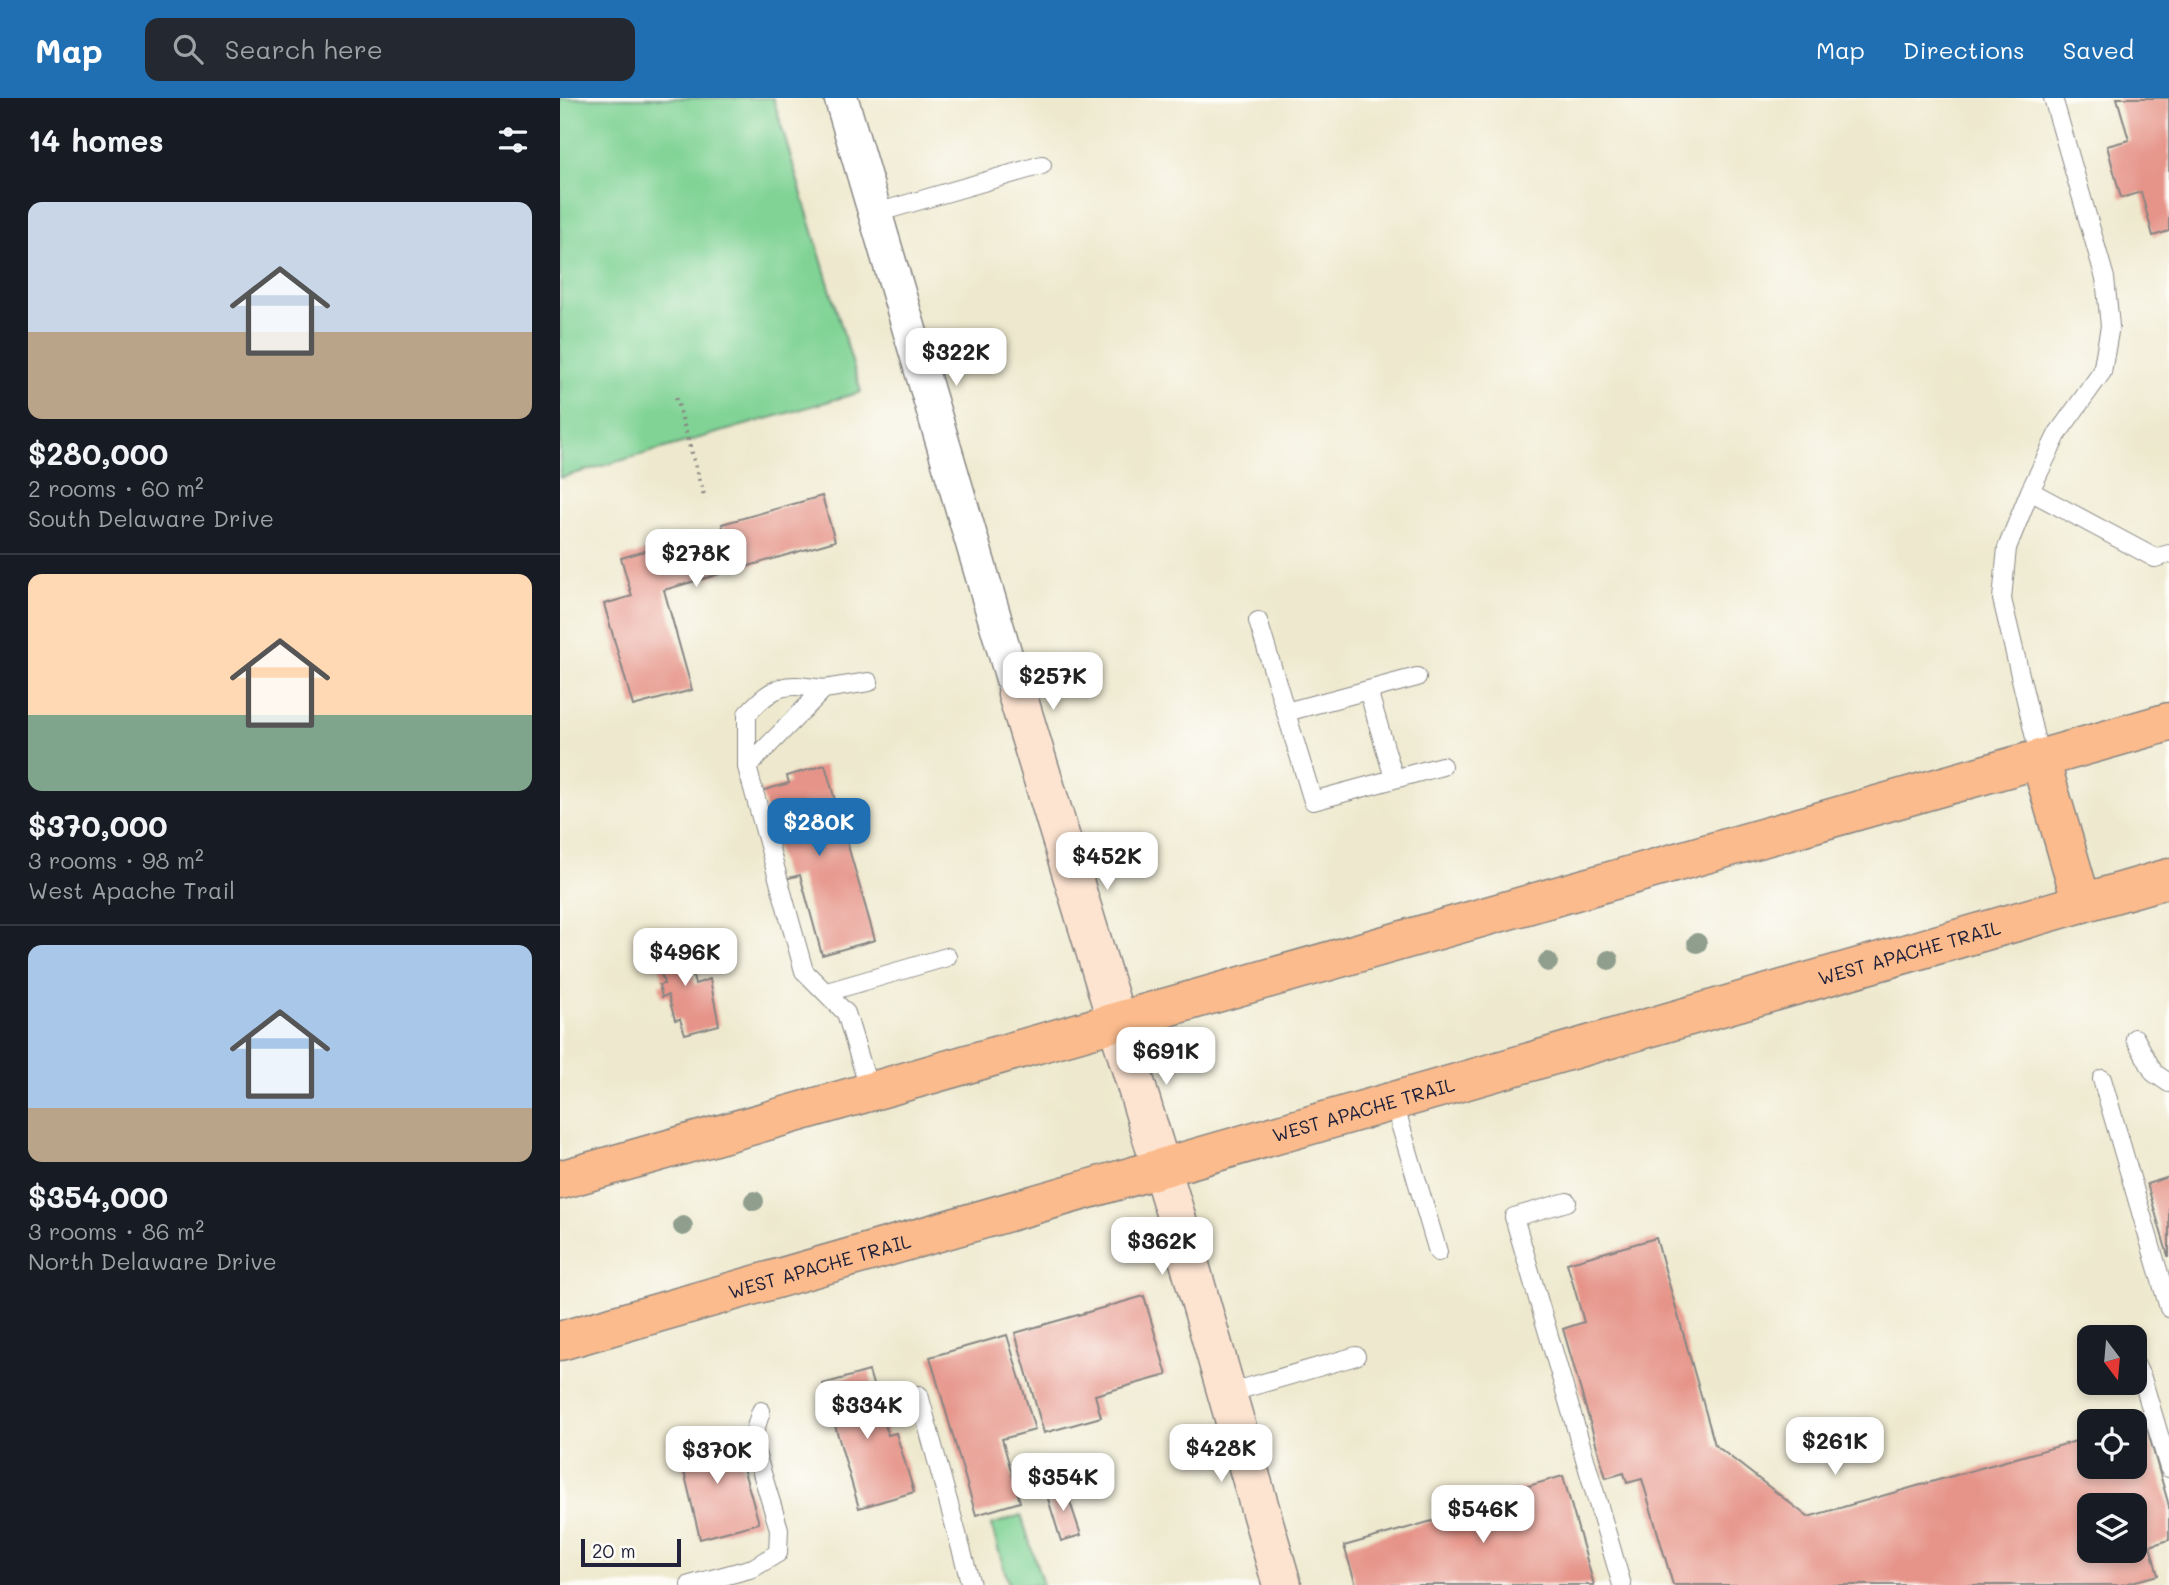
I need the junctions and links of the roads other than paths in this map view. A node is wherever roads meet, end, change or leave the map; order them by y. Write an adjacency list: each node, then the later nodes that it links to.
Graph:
1 (841, 98): 4 (street)
2 (2053, 98): 5 (lane)
3 (1041, 165): 4 (lane)
4 (876, 213): 12 (street)
5 (2030, 491): 6 (lane); 15 (lane)
6 (2169, 554)
7 (1258, 621): 13 (lane)
8 (1417, 677): 11 (lane)
9 (869, 682): 10 (lane)
10 (824, 689): 17 (lane); 17 (lane)
11 (1368, 690): 13 (lane); 18 (lane)
12 (1017, 694): 23 (street)
13 (1286, 712): 18 (lane)
14 (2169, 722): 15 (main road)
15 (2040, 759): 20 (main road); 23 (main road)
16 (1442, 766): 18 (lane)
17 (747, 767): 22 (lane)
18 (1394, 778)
19 (2169, 878): 20 (main road, WEST APACHE TRAIL)
20 (2082, 903): 28 (main road, WEST APACHE TRAIL)
21 (947, 957): 22 (lane)
22 (827, 992): 27 (lane)
23 (1115, 1023): 27 (main road); 29 (street)
24 (2135, 1038): 26 (lane)
25 (2102, 1079): 33 (lane)
26 (2169, 1083)
27 (870, 1092): 30 (main road)
28 (1394, 1100): 29 (main road, WEST APACHE TRAIL); 32 (lane)
29 (1161, 1169): 34 (main road, WEST APACHE TRAIL); 36 (street)
30 (560, 1180)
31 (1567, 1202): 44 (lane)
32 (1438, 1252)
33 (2169, 1308)
34 (560, 1341)
35 (1356, 1356): 36 (lane)
36 (1225, 1394): 43 (street)
37 (919, 1395): 42 (lane)
38 (2147, 1395): 40 (lane)
39 (761, 1411): 41 (lane)
40 (2169, 1468)
41 (690, 1585)
42 (971, 1585)
43 (1282, 1585)
44 (1622, 1585)

